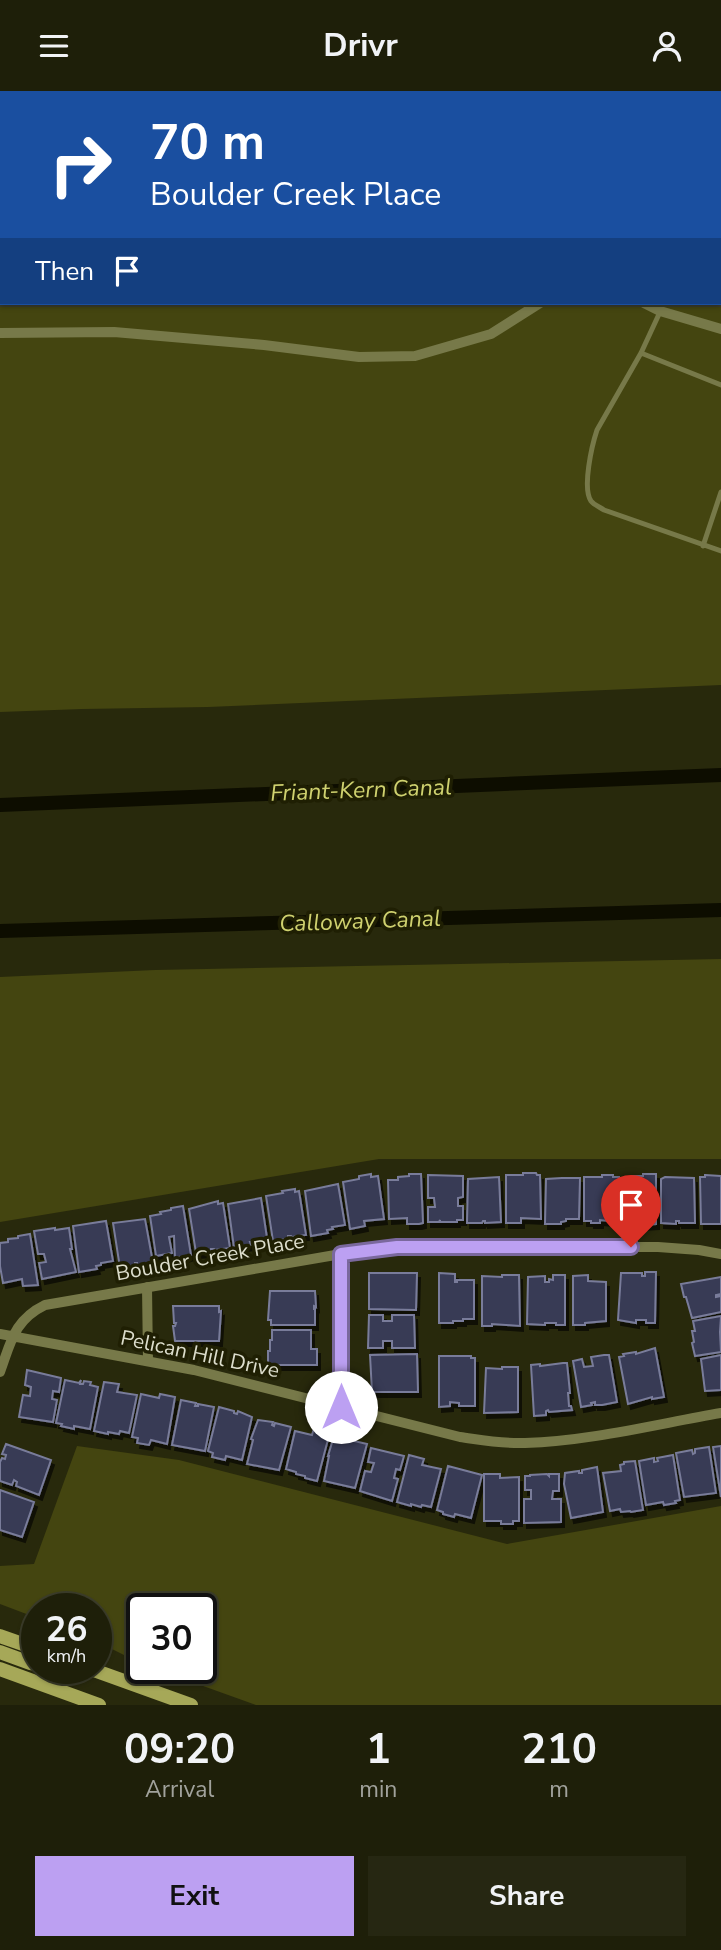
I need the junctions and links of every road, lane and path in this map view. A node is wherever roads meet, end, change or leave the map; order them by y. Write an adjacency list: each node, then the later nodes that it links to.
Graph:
1 (537, 305): 5 (street)
2 (648, 305): 3 (street)
3 (660, 311): 4 (street); 6 (lane)
4 (721, 329)
5 (0, 333)
6 (641, 353): 7 (lane); 9 (lane)
7 (721, 385)
8 (721, 492): 9 (lane)
9 (703, 545): 10 (lane)
10 (721, 551)
11 (341, 1254): 12 (street, Boulder Creek Place); 13 (street, Boulder Creek Place); 18 (street)
12 (721, 1254)
13 (147, 1286): 15 (street, Boulder Creek Place); 16 (street)
14 (0, 1333): 15 (street, Pelican Hill Drive)
15 (13, 1336): 16 (street, Pelican Hill Drive); 17 (street)
16 (148, 1361): 18 (street, Pelican Hill Drive)
17 (0, 1372)
18 (341, 1407): 19 (street, Pelican Hill Drive)
19 (721, 1413)
20 (0, 1636): 21 (main road)
21 (21, 1643)
22 (0, 1652): 23 (main road)
23 (21, 1660)
24 (0, 1669): 26 (main road)
25 (112, 1677): 27 (main road)
26 (99, 1705)
27 (191, 1705)

